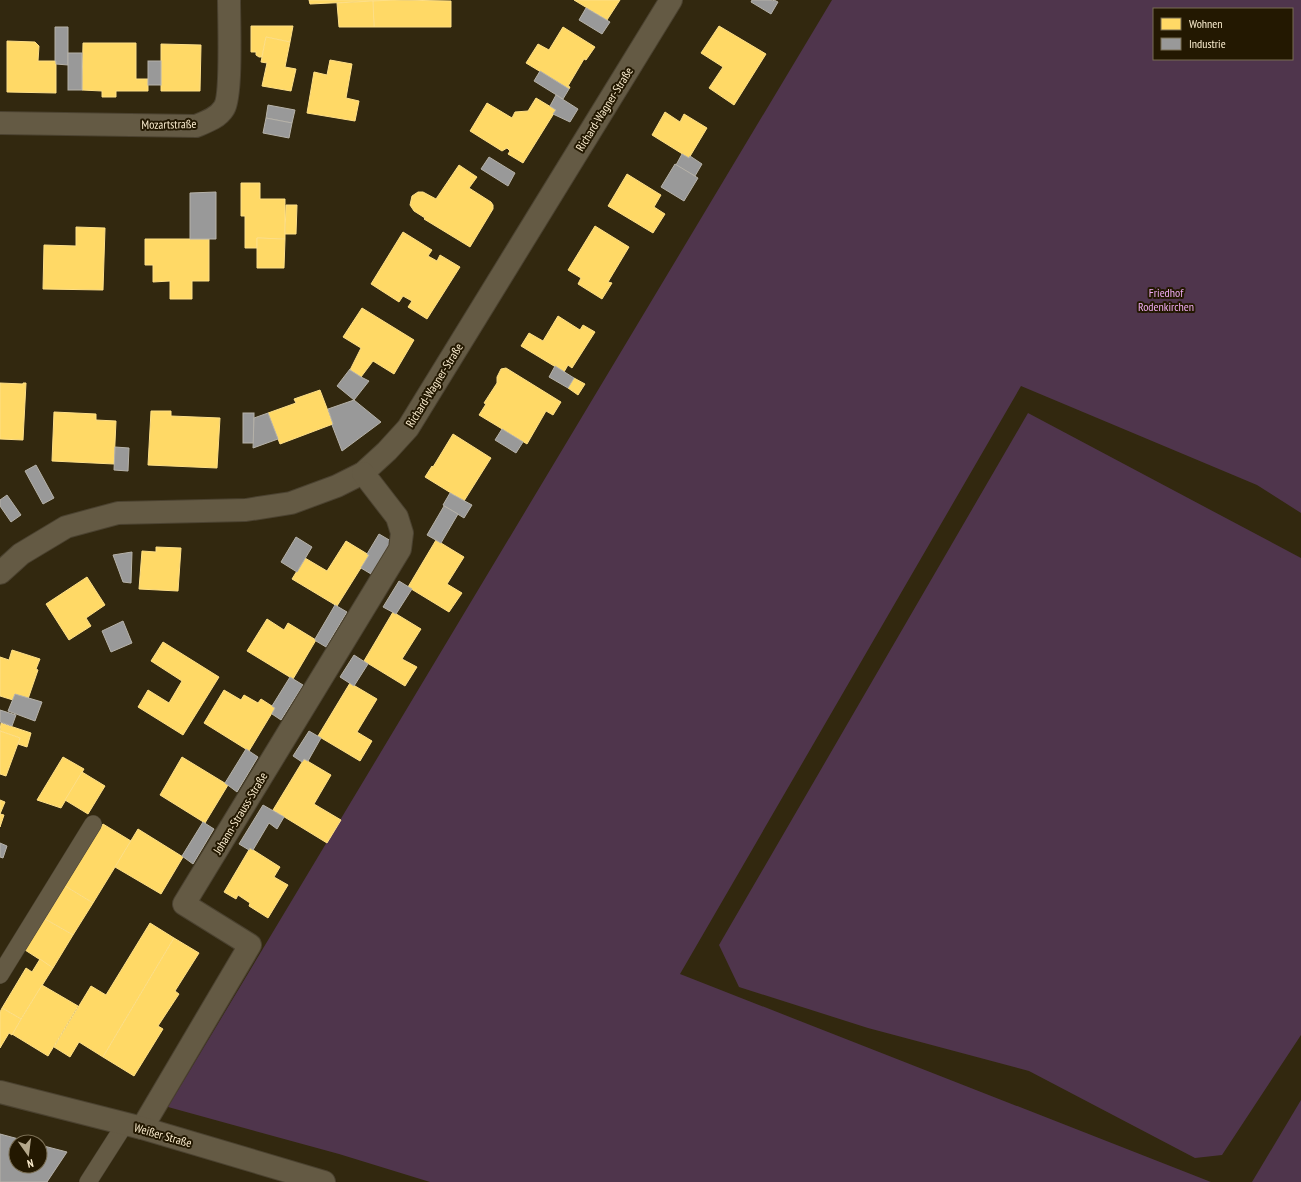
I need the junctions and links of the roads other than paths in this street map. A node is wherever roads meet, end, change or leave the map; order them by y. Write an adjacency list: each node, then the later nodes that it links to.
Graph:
1 (229, 0): 3 (street, Mozartstraße)
2 (671, 0): 4 (street, Richard-Wagner-Straße)
3 (0, 123)
4 (363, 472): 5 (street, Richard-Wagner-Straße); 9 (street, Johann-Strauss-Straße)
5 (0, 573)
6 (93, 824): 7 (lane)
7 (0, 975)
8 (0, 1092): 9 (street, Weißer Straße)
9 (134, 1126): 10 (lane); 11 (street, Weißer Straße)
10 (88, 1182)
11 (324, 1182)

